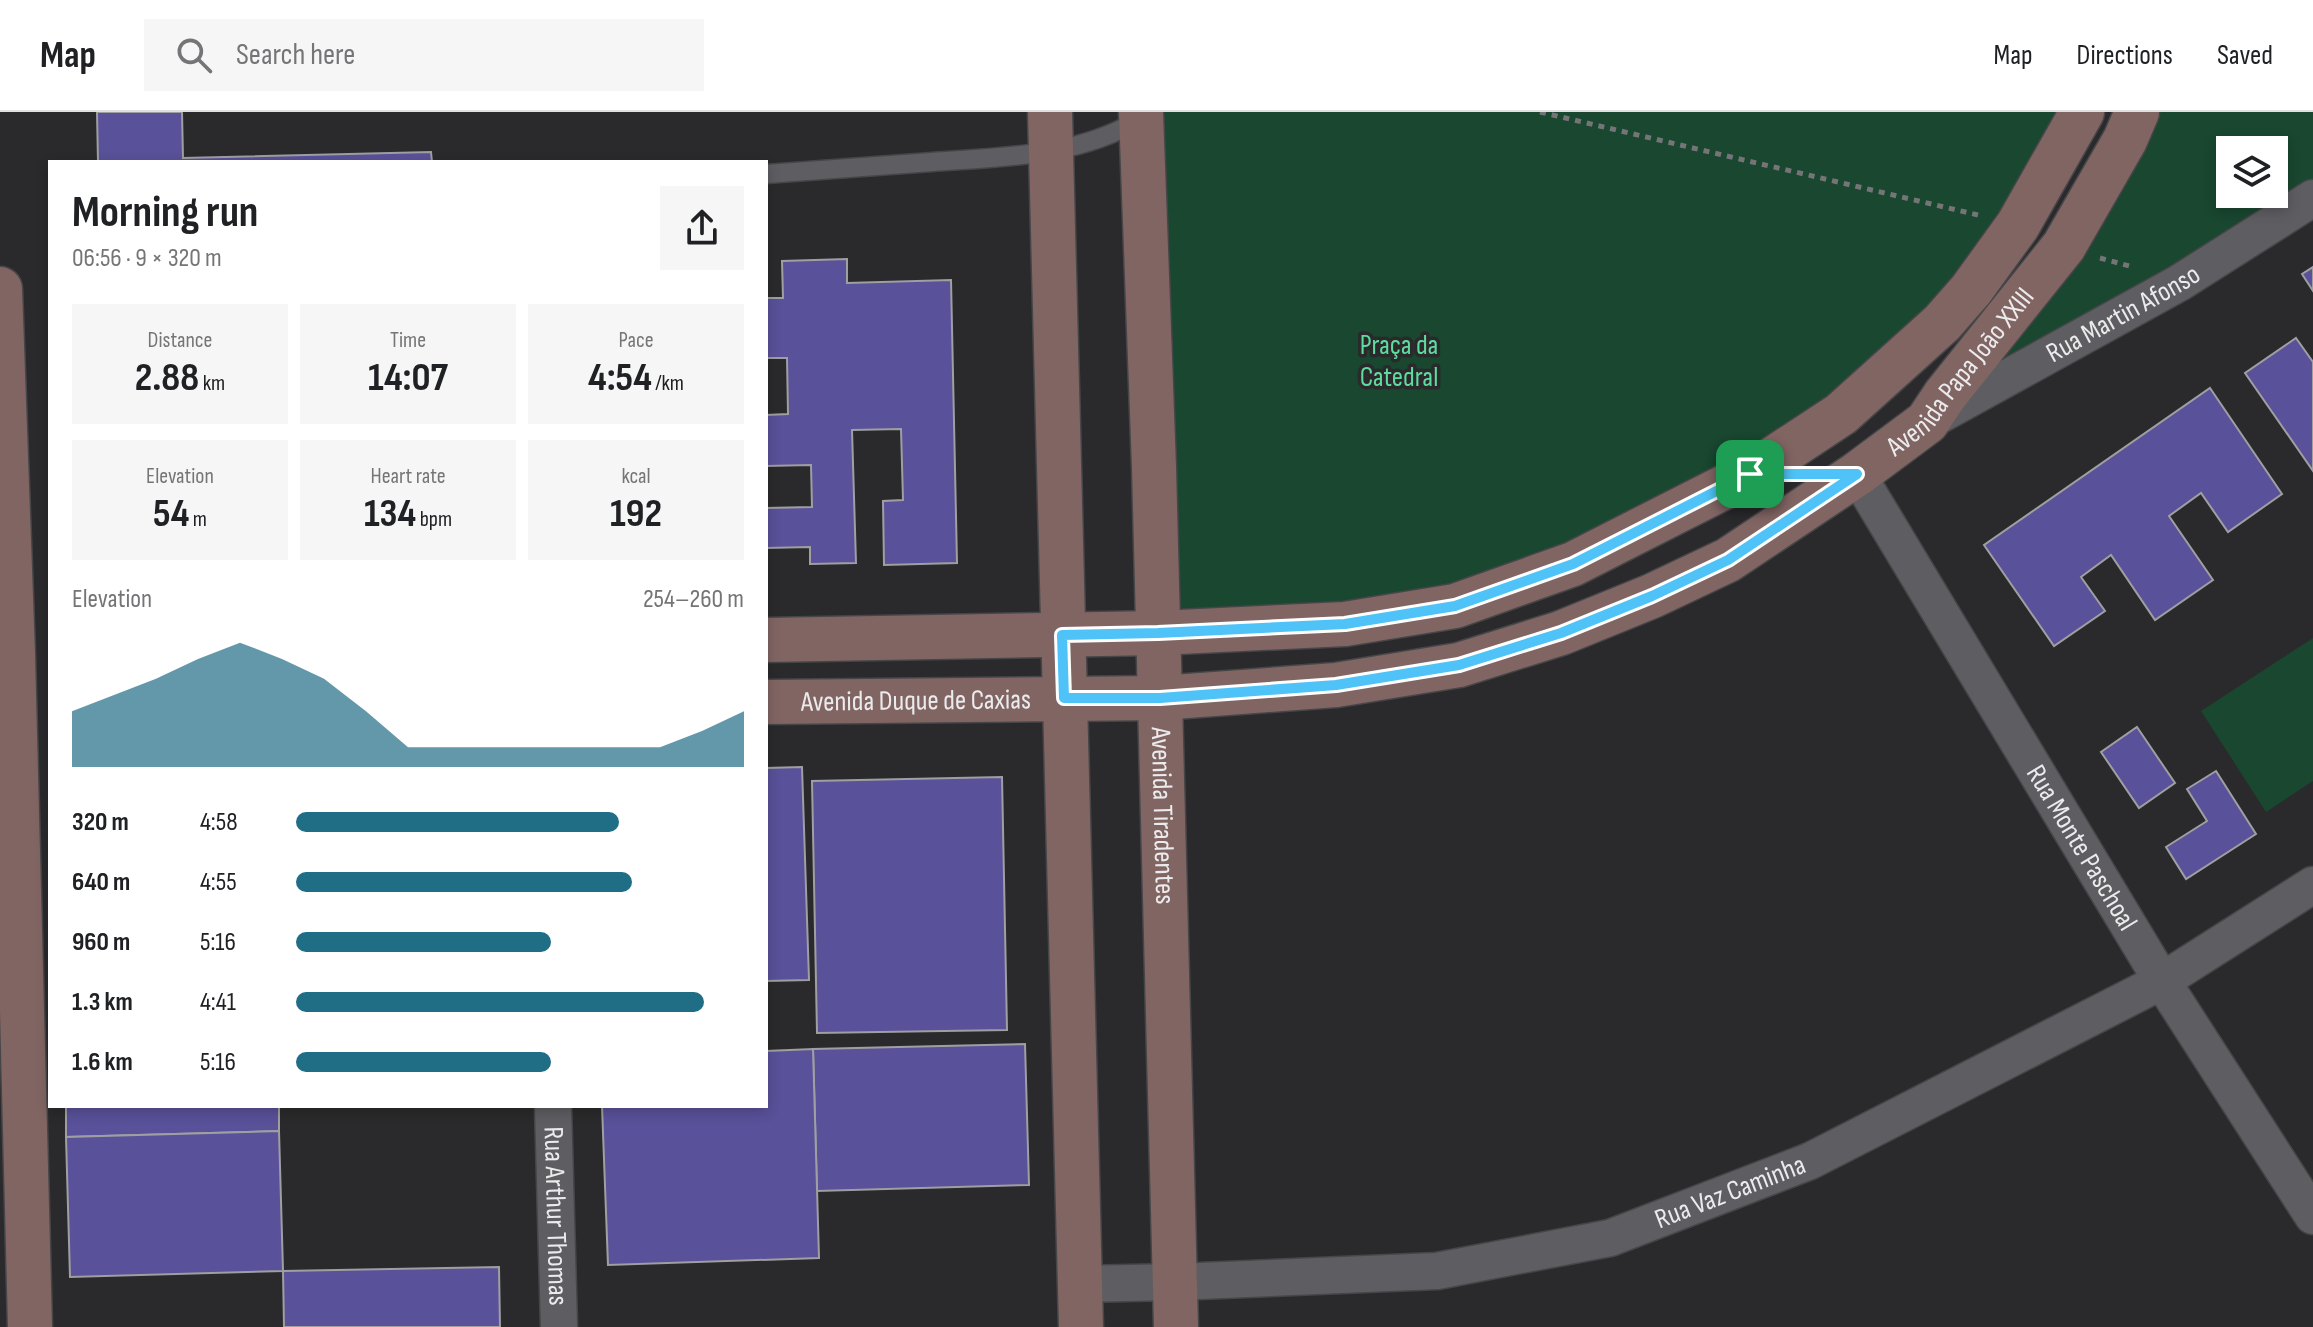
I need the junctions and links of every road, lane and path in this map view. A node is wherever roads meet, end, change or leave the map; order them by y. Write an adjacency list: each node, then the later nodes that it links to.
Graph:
1 (1540, 112): 8 (path)
2 (2082, 112): 8 (main road, Avenida Papa João XXIII)
3 (2137, 112): 10 (main road, Avenida Papa João XXIII)
4 (1141, 115): 5 (lane); 14 (main road, Avenida Tiradentes)
5 (1051, 132): 6 (lane); 15 (main road)
6 (768, 174)
7 (2313, 198): 10 (street, Rua Martin Afonso)
8 (2018, 225): 11 (main road, Avenida Papa João XXIII)
9 (0, 289): 17 (main road)
10 (1927, 422): 12 (main road, Avenida Papa João XXIII)
11 (1750, 474): 12 (main road); 13 (main road, Avenida Papa João XXIII)
12 (1857, 474): 19 (main road, Avenida Papa João XXIII); 26 (street, Rua Monte Paschoal)
13 (1573, 564): 14 (main road, Avenida Papa João XXIII); 19 (main road)
14 (1158, 633): 15 (main road); 21 (main road, Avenida Tiradentes)
15 (1062, 635): 16 (main road); 20 (main road)
16 (768, 640)
17 (21, 654): 24 (main road)
18 (768, 660): 22 (main road)
19 (1459, 665): 21 (main road, Avenida Papa João XXIII)
20 (1064, 698): 21 (main road, Avenida Duque de Caxias); 22 (main road, Avenida Duque de Caxias); 30 (main road)
21 (1160, 698): 29 (main road, Avenida Tiradentes)
22 (840, 701): 23 (main road, Avenida Duque de Caxias)
23 (768, 702)
24 (22, 721): 31 (main road)
25 (2313, 885): 26 (street, Rua Vaz Caminha)
26 (2162, 981): 28 (street, Rua Monte Paschoal); 29 (street, Rua Vaz Caminha)
27 (553, 1108): 32 (street, Rua Arthur Thomas)
28 (2313, 1216)
29 (1175, 1282): 30 (street, Rua Vaz Caminha); 34 (main road, Avenida Tiradentes)
30 (1080, 1284): 33 (main road)
31 (30, 1327)
32 (559, 1327)
33 (1081, 1327)
34 (1176, 1327)

